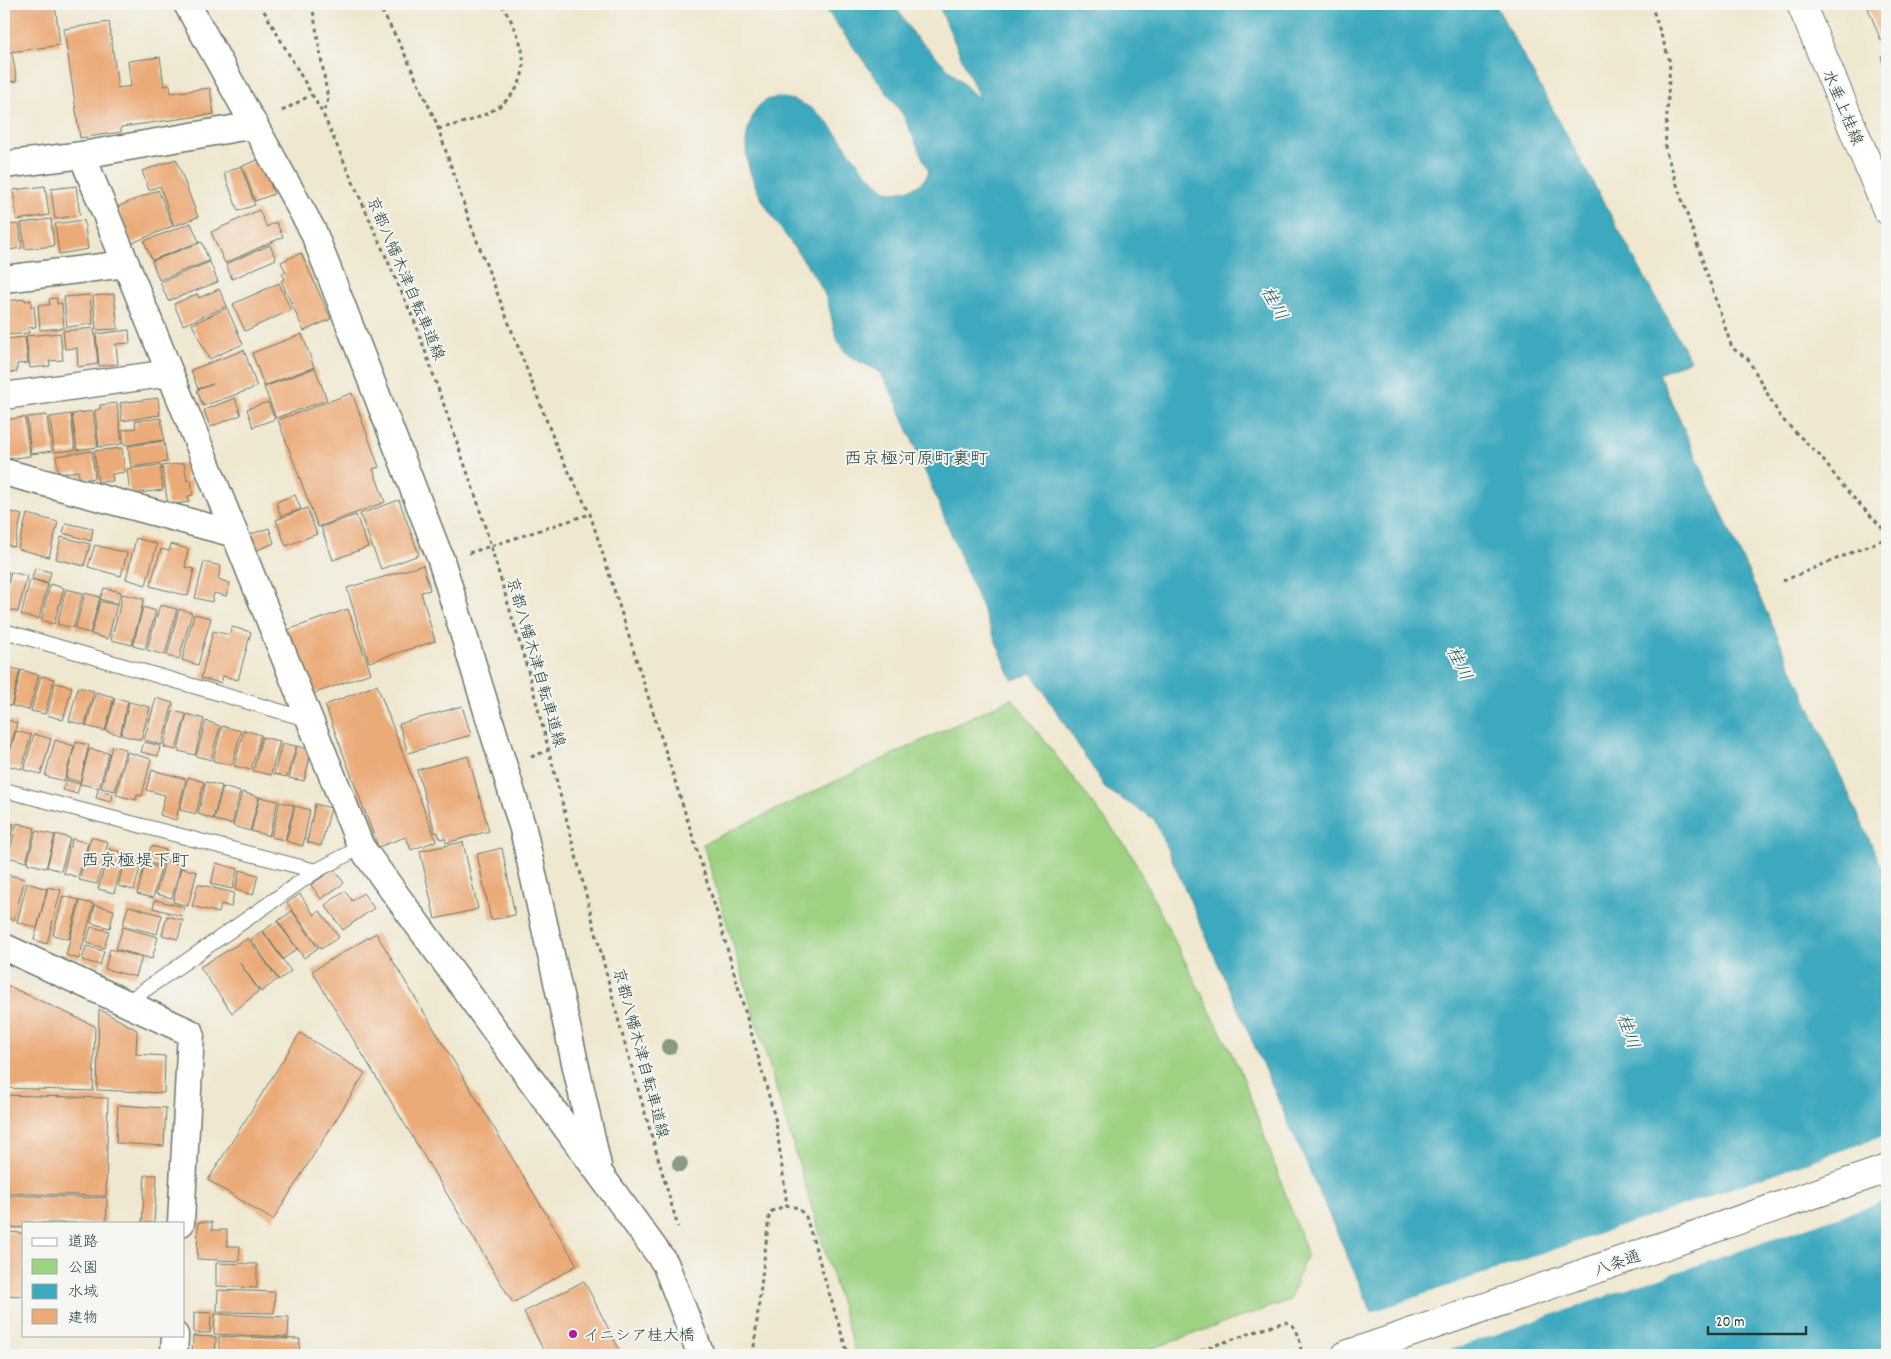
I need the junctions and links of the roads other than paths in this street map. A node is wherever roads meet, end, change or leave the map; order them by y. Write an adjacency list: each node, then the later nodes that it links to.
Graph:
1 (186, 4): 3 (street)
2 (1800, 4): 6 (main road, 水垂上桂線)
3 (255, 125): 4 (street); 21 (street)
4 (82, 155): 5 (street); 7 (street)
5 (4, 165)
6 (1887, 210)
7 (126, 264): 8 (street); 9 (street)
8 (4, 279)
9 (170, 373): 10 (street); 12 (street)
10 (4, 396)
11 (4, 472): 12 (street)
12 (235, 534): 14 (street)
13 (4, 631): 14 (lane)
14 (310, 720): 16 (street)
15 (4, 790): 17 (lane)
16 (362, 847): 17 (lane); 21 (street)
17 (316, 871): 19 (lane)
18 (4, 947): 19 (street)
19 (126, 1003): 22 (street)
20 (1887, 1169): 26 (main road, 八条通)
21 (600, 1176): 25 (street)
22 (181, 1222)
23 (175, 1336): 24 (street)
24 (174, 1355)
25 (700, 1355)
26 (1346, 1355)

